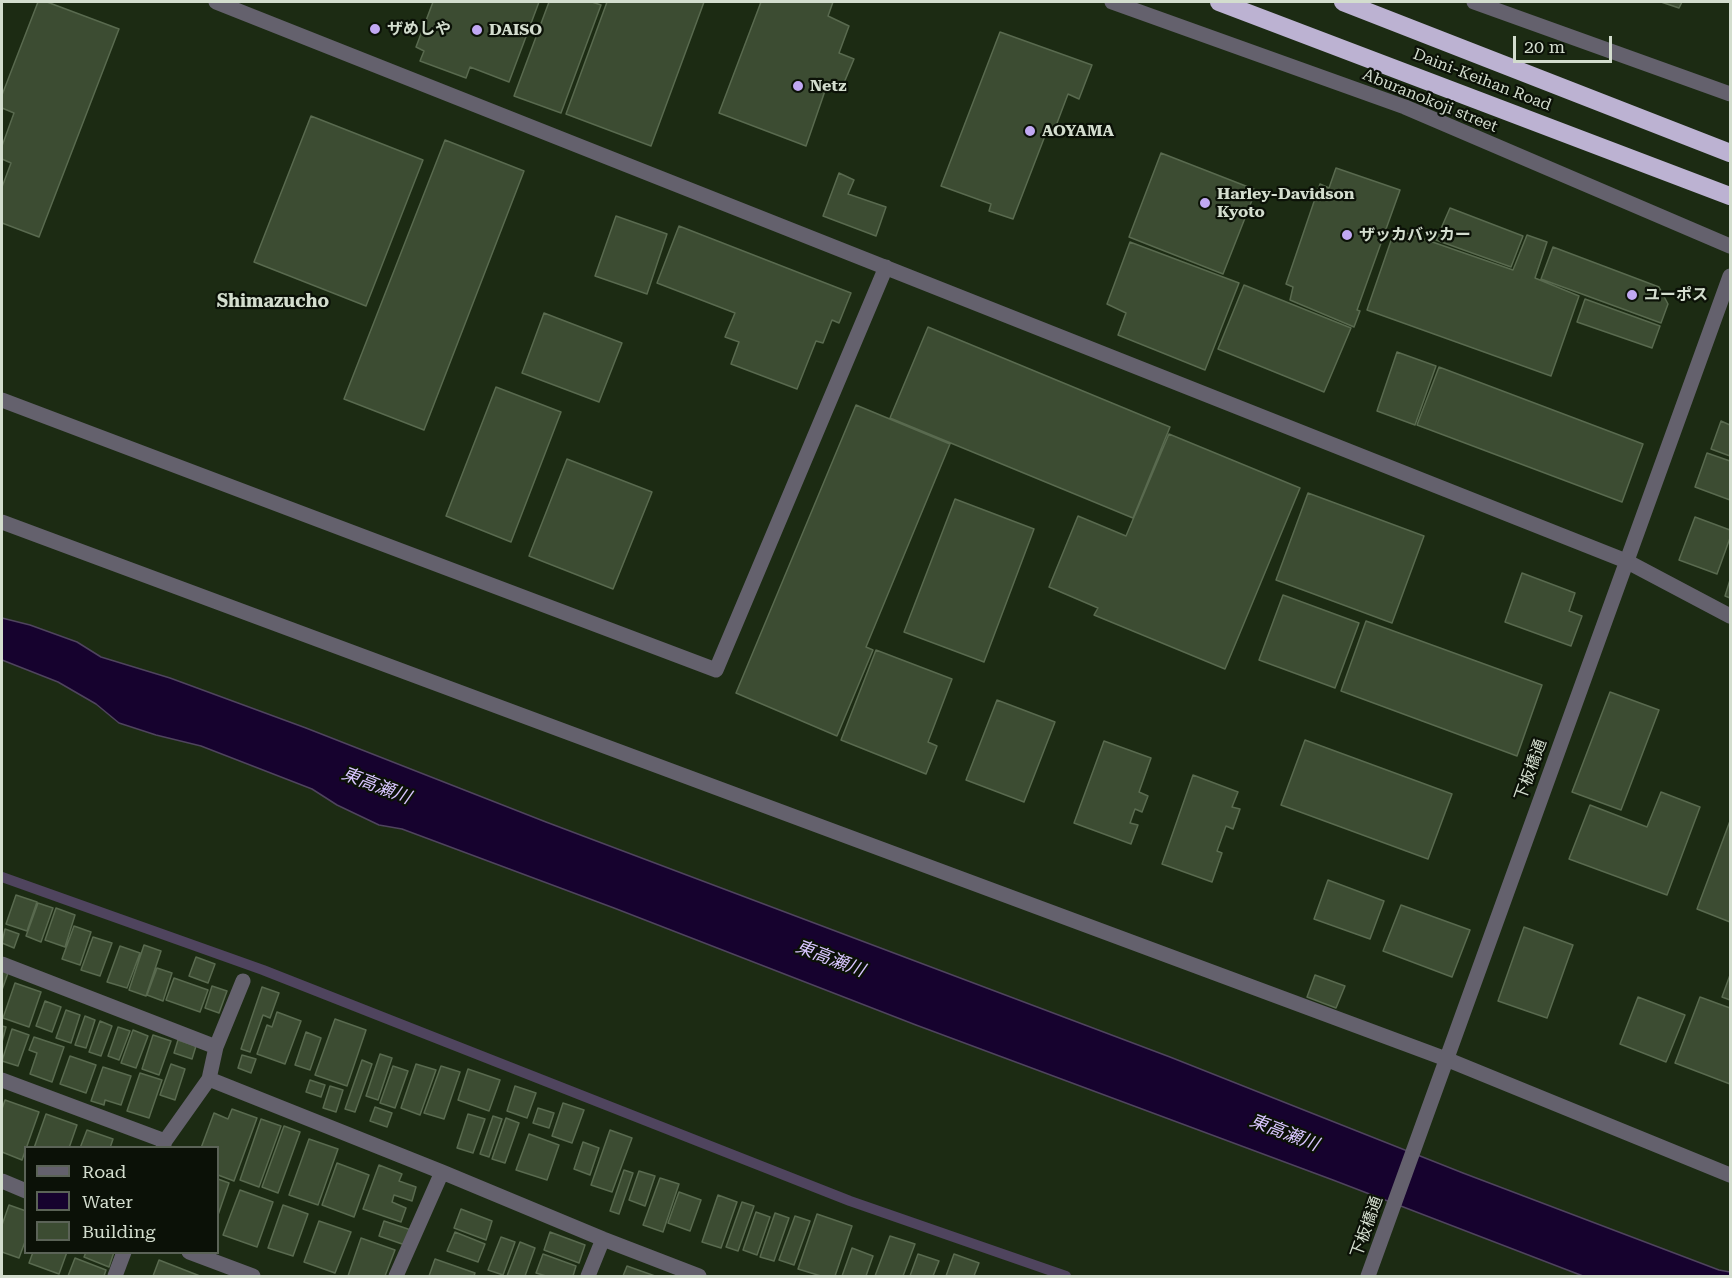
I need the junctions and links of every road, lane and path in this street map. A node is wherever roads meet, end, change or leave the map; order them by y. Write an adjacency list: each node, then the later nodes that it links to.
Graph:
1 (216, 2): 10 (street)
2 (1112, 2): 9 (street, Aburanokoji street)
3 (1219, 2): 8 (highway, Daini-Keihan Road)
4 (1343, 2): 7 (highway, Daini-Keihan Road)
5 (1474, 2): 6 (street)
6 (1731, 94)
7 (1731, 153)
8 (1731, 196)
9 (1731, 246)
10 (886, 267): 12 (street); 14 (street)
11 (1731, 276): 14 (street, 下板橋通)
12 (2, 400)
13 (2, 522): 19 (street)
14 (1626, 561): 15 (street); 19 (street, 下板橋通)
15 (1731, 616)
16 (2, 964): 18 (street)
17 (243, 981): 18 (street)
18 (216, 1047): 20 (street)
19 (1444, 1065): 24 (street); 30 (street, 下板橋通)
20 (209, 1079): 22 (street); 23 (street)
21 (2, 1080): 22 (street)
22 (164, 1144)
23 (442, 1172): 27 (street); 33 (street)
24 (1731, 1175)
25 (2, 1182): 26 (street)
26 (24, 1190)
27 (603, 1239): 34 (street); 35 (street)
28 (123, 1254): 31 (street)
29 (194, 1254): 32 (street)
30 (1368, 1275)
31 (115, 1276)
32 (253, 1276)
33 (396, 1276)
34 (588, 1276)
35 (699, 1276)

